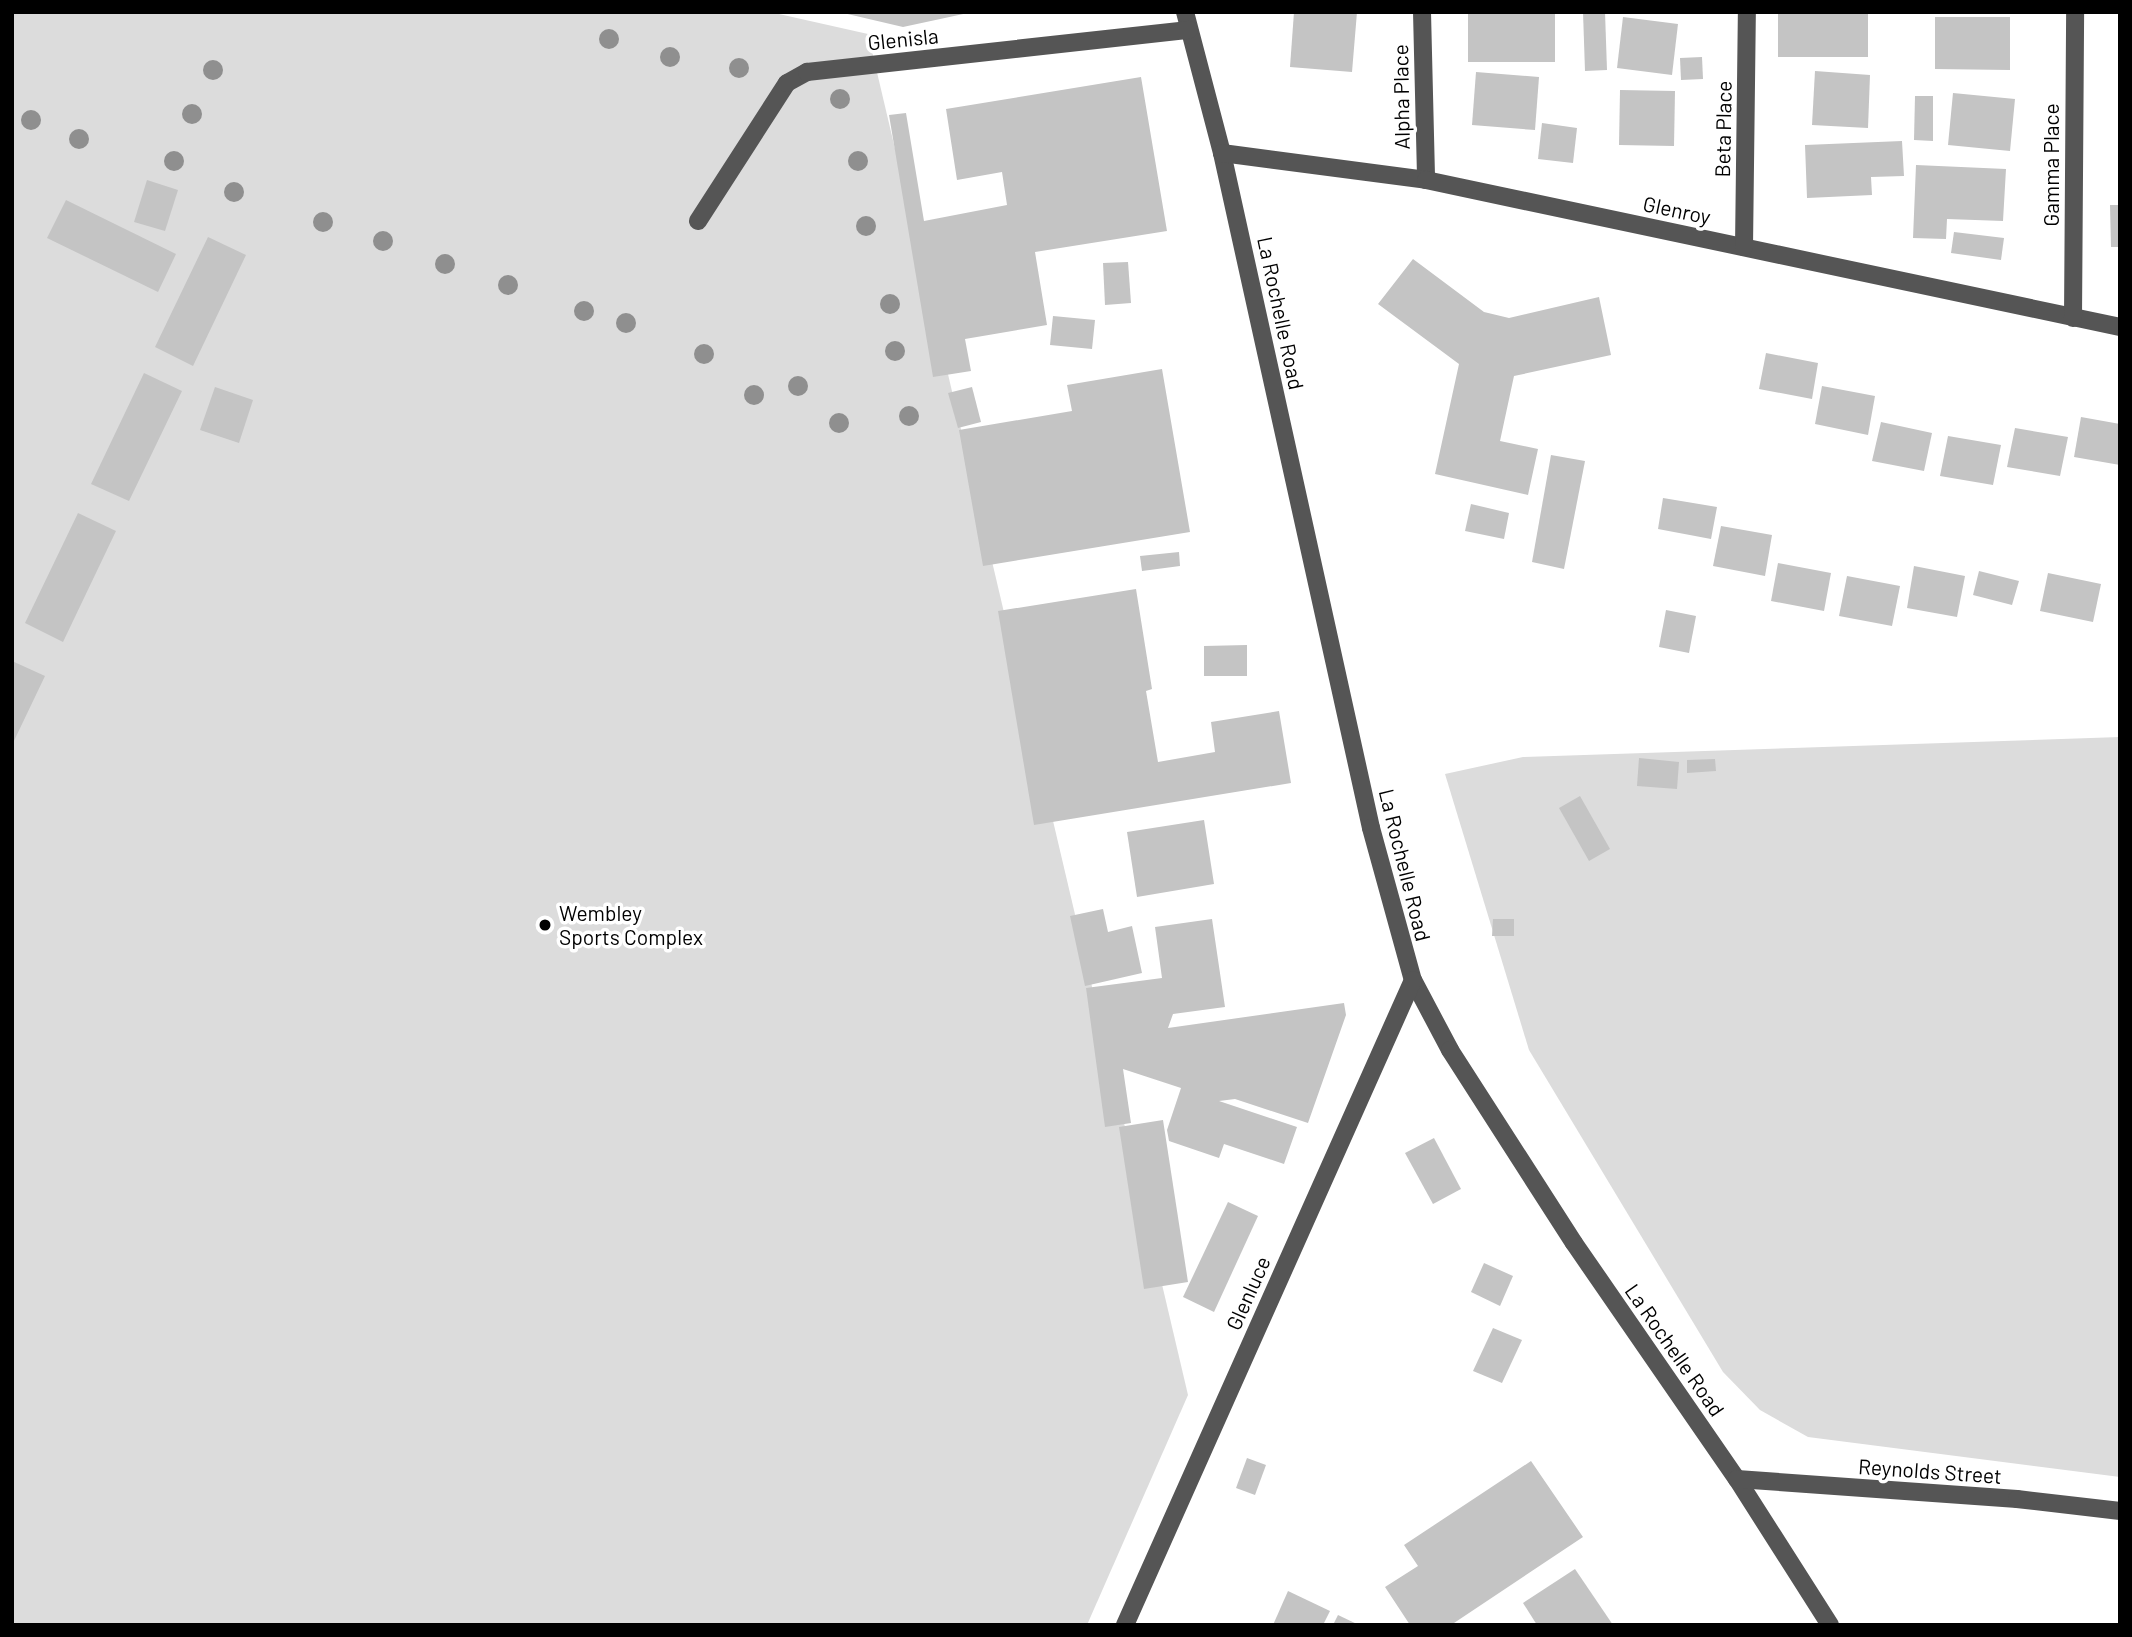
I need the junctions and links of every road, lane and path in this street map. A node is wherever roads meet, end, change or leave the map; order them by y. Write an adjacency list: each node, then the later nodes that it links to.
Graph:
1 (1422, 12): 6 (street, Alpha Place)
2 (1747, 12): 8 (street, Beta Place)
3 (2075, 12): 9 (street, Gamma Place)
4 (1187, 21): 5 (street, La Rochelle Road); 7 (street, Glenisla)
5 (1222, 153): 6 (street, Glenroy); 11 (street, La Rochelle Road)
6 (1426, 180): 8 (street, Glenroy)
7 (698, 220)
8 (1744, 247): 9 (street, Glenroy)
9 (2073, 318): 10 (street, Glenroy)
10 (2120, 327)
11 (1413, 980): 12 (street, La Rochelle Road); 14 (street, Glenluce)
12 (1737, 1479): 13 (street, Reynolds Street); 15 (street, La Rochelle Road)
13 (2120, 1511)
14 (1125, 1625)
15 (1830, 1625)

